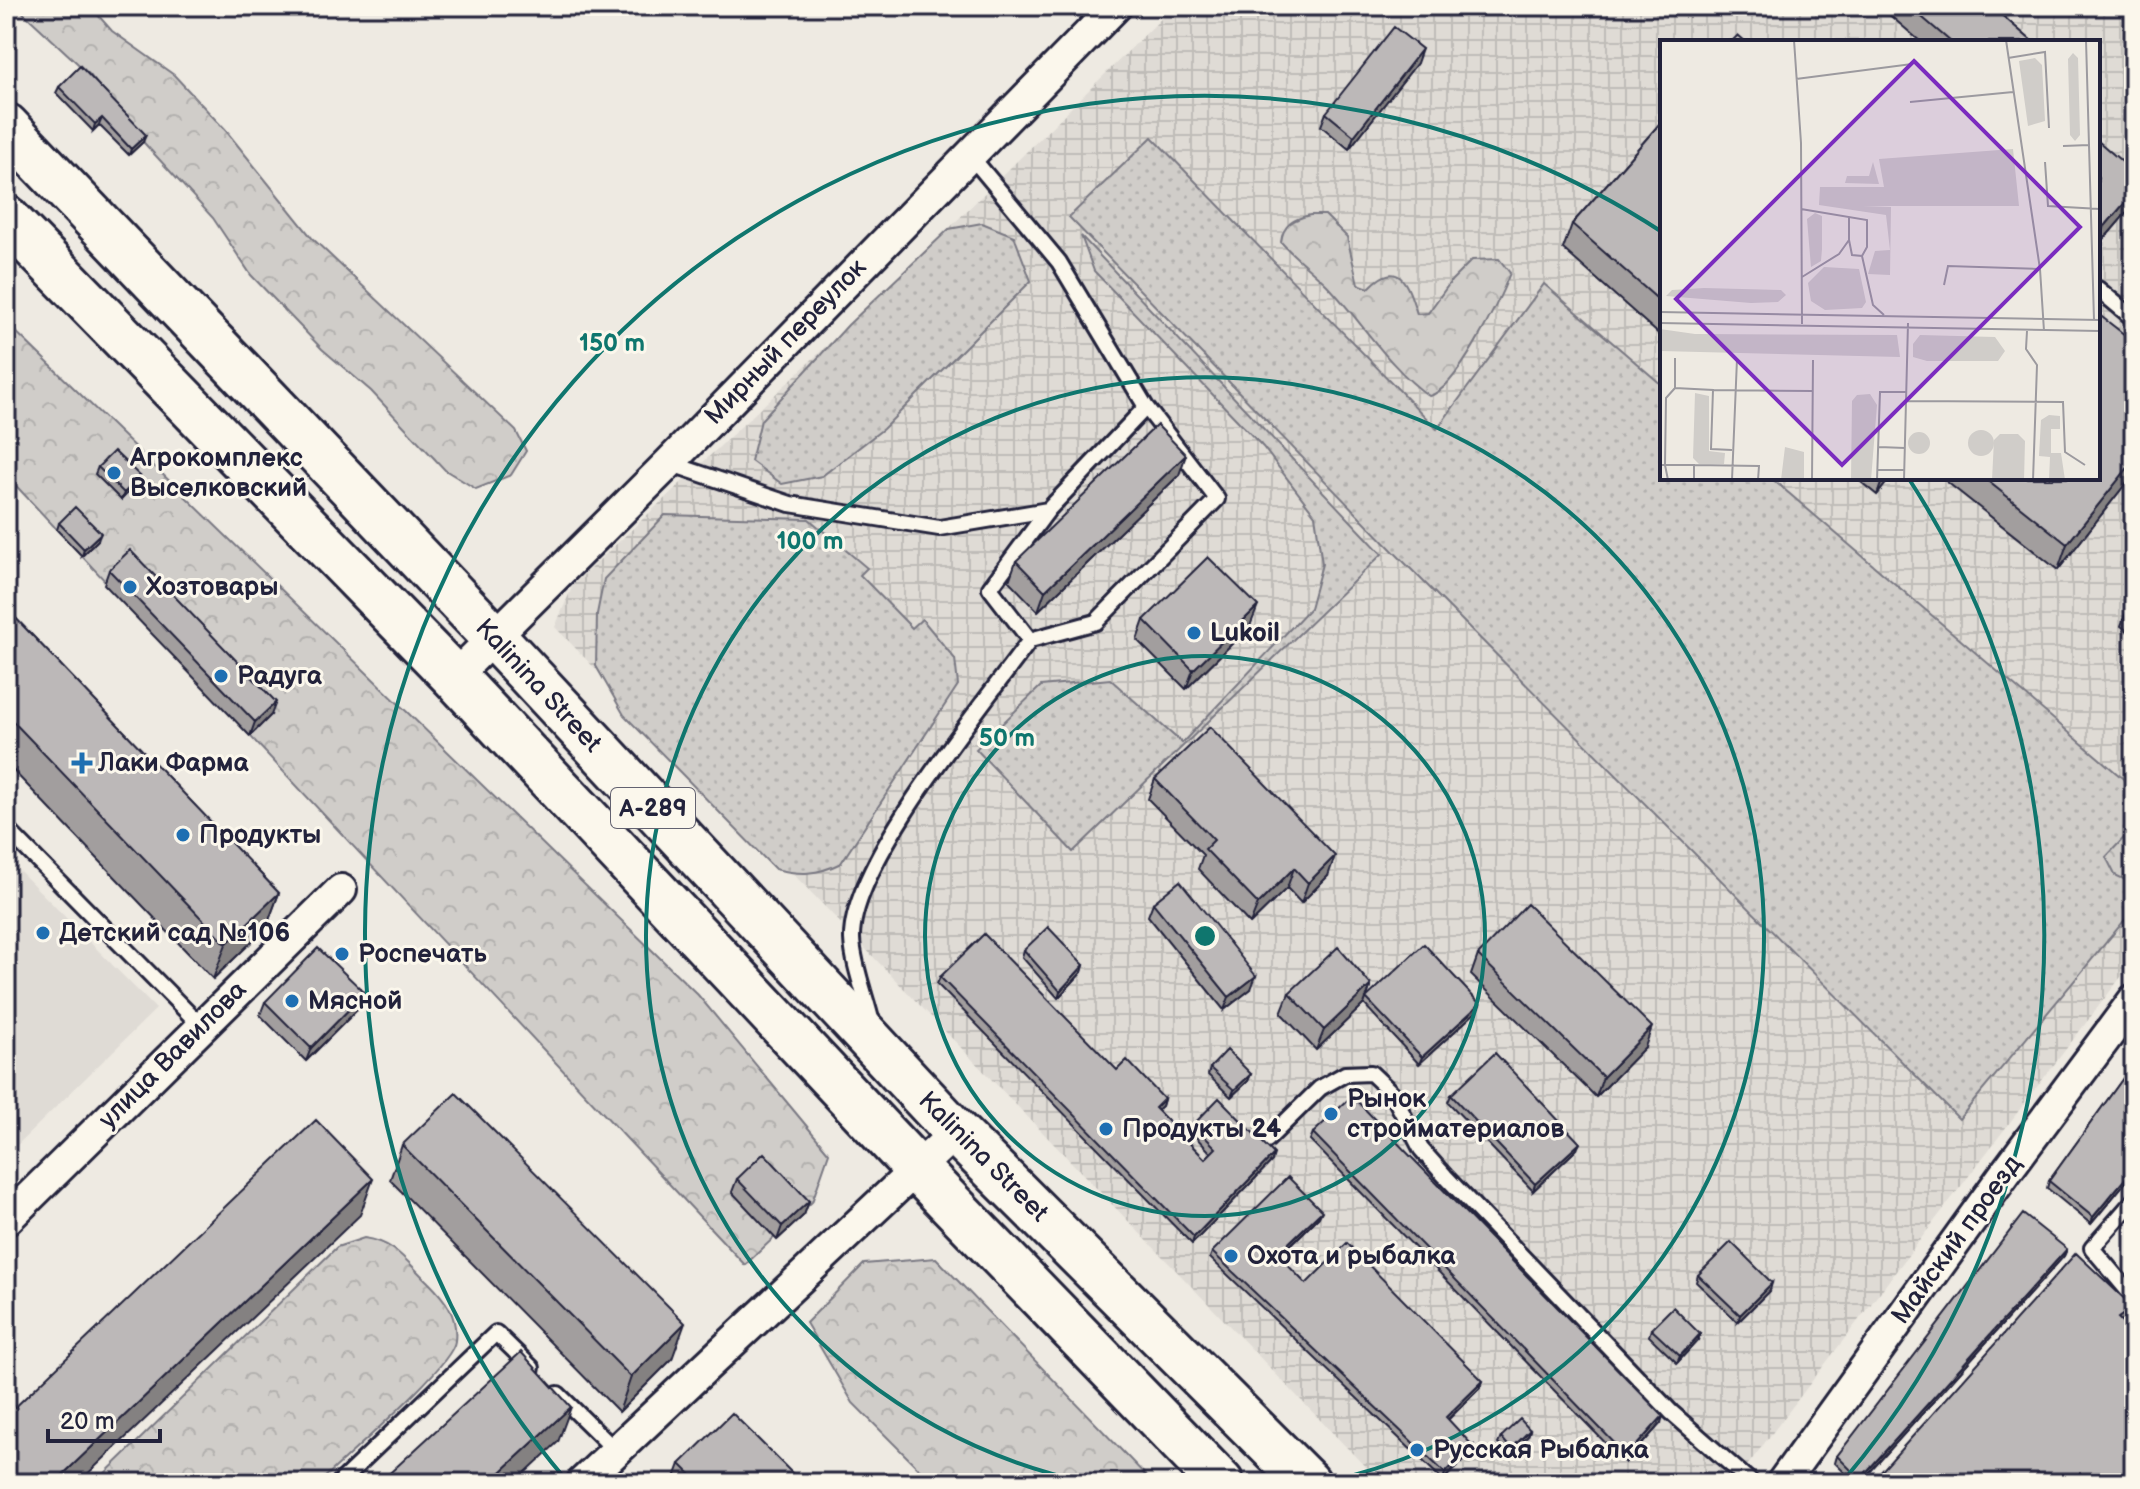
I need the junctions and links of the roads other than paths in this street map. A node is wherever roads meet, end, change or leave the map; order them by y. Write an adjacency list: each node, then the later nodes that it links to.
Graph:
1 (1116, 6): 3 (street, Мирный переулок)
2 (6, 126): 10 (highway, Kalinina Street / А-289)
3 (969, 154): 7 (lane); 8 (street, Мирный переулок)
4 (6, 218): 12 (highway, Kalinina Street / А-289)
5 (2100, 291): 6 (lane)
6 (2134, 319)
7 (1146, 407): 9 (lane); 11 (lane)
8 (669, 463): 9 (lane); 10 (street, Мирный переулок)
9 (1048, 510): 11 (lane)
10 (493, 636): 12 (street, Мирный переулок); 17 (highway, Kalinina Street / А-289)
11 (1030, 640): 17 (lane)
12 (454, 677): 20 (highway, Kalinina Street / А-289)
13 (6, 828): 16 (lane)
14 (341, 890): 16 (street, улица Вавилова)
15 (2134, 1000): 30 (street, Майский проезд)
16 (202, 1027): 22 (street, улица Вавилова)
17 (879, 1050): 18 (highway, Kalinina Street / А-289)
18 (956, 1132): 20 (street); 28 (highway, Kalinina Street / А-289)
19 (1267, 1140): 29 (lane)
20 (916, 1168): 24 (street); 27 (highway, Kalinina Street / А-289)
21 (2134, 1200): 23 (lane)
22 (6, 1220)
23 (2134, 1298)
24 (616, 1451): 25 (lane); 26 (street)
25 (339, 1483)
26 (582, 1483)
27 (1221, 1483)
28 (1308, 1483)
29 (1752, 1483)
30 (1782, 1483)

